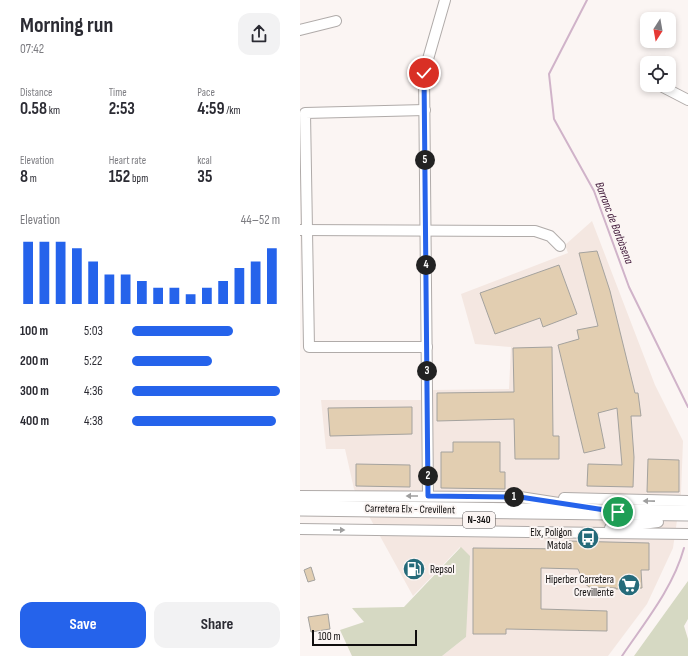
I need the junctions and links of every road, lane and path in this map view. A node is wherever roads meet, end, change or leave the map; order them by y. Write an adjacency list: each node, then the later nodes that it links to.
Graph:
1 (445, 0): 6 (street)
2 (336, 21): 3 (street)
3 (300, 30)
4 (673, 92): 5 (street)
5 (688, 100)
6 (425, 110): 7 (street); 8 (street)
7 (304, 230): 8 (street); 10 (street)
8 (426, 230): 9 (street); 10 (street)
9 (560, 246)
10 (427, 347): 12 (street)
11 (300, 496): 12 (street, one-way to 11)
12 (428, 496): 13 (street)
13 (520, 497): 14 (street, one-way to 13); 16 (street)
14 (688, 501)
15 (300, 508): 16 (highway, Carretera Elx - Crevillent / N-340)
16 (618, 512): 17 (highway, Carretera Elx - Crevillent / N-340)
17 (688, 512)
18 (300, 518): 19 (highway, Carretera Elx - Crevillent / N-340)
19 (658, 522): 20 (highway, Carretera Elx - Crevillent / N-340); 22 (street)
20 (688, 523)
21 (300, 529): 22 (street, one-way to 22)
22 (572, 533): 23 (street)
23 (688, 534)

